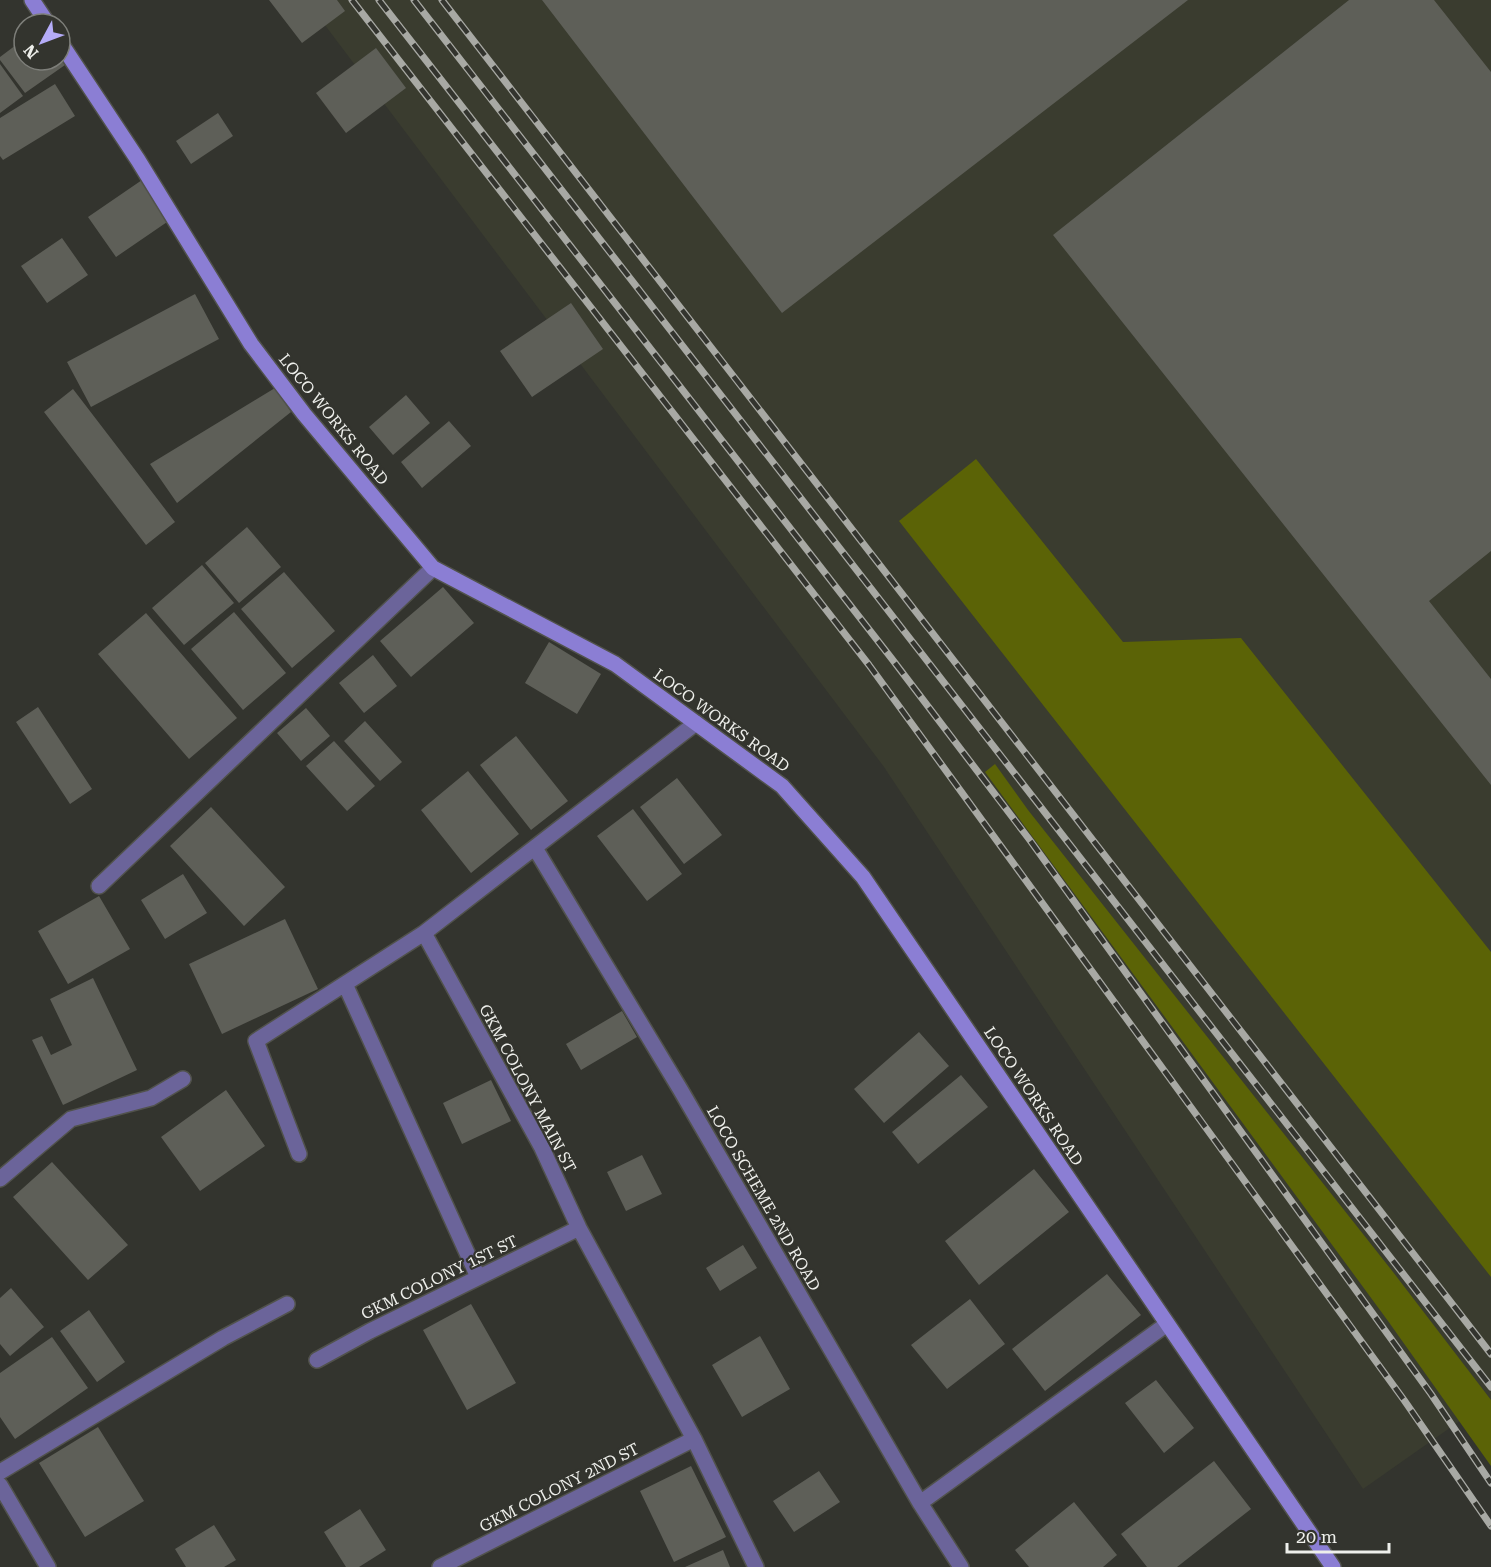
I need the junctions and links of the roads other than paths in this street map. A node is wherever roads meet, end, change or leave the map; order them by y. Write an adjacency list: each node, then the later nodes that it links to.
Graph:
1 (72, 60): 2 (street, LOCO WORKS ROAD)
2 (433, 568): 3 (street, LOCO WORKS ROAD); 5 (street)
3 (696, 723): 4 (street); 14 (street, LOCO WORKS ROAD)
4 (535, 848): 6 (street); 19 (street, LOCO SCHEME 2ND ROAD)
5 (99, 885)
6 (424, 933): 7 (street); 11 (street, GKM COLONY MAIN ST)
7 (345, 984): 9 (street); 12 (street)
8 (183, 1080): 10 (street)
9 (299, 1154)
10 (0, 1179)
11 (579, 1228): 12 (street, GKM COLONY 1ST ST); 16 (street, GKM COLONY MAIN ST)
12 (478, 1277): 15 (street, GKM COLONY 1ST ST)
13 (286, 1304): 17 (street)
14 (1167, 1324): 19 (street); 24 (street, LOCO WORKS ROAD)
15 (317, 1360)
16 (694, 1439): 21 (street, GKM COLONY 2ND ST); 22 (street, GKM COLONY MAIN ST)
17 (0, 1472)
18 (0, 1485): 20 (street)
19 (920, 1503): 23 (street, LOCO SCHEME 2ND ROAD)
20 (48, 1567)
21 (440, 1567)
22 (756, 1567)
23 (961, 1567)
24 (1333, 1567)

